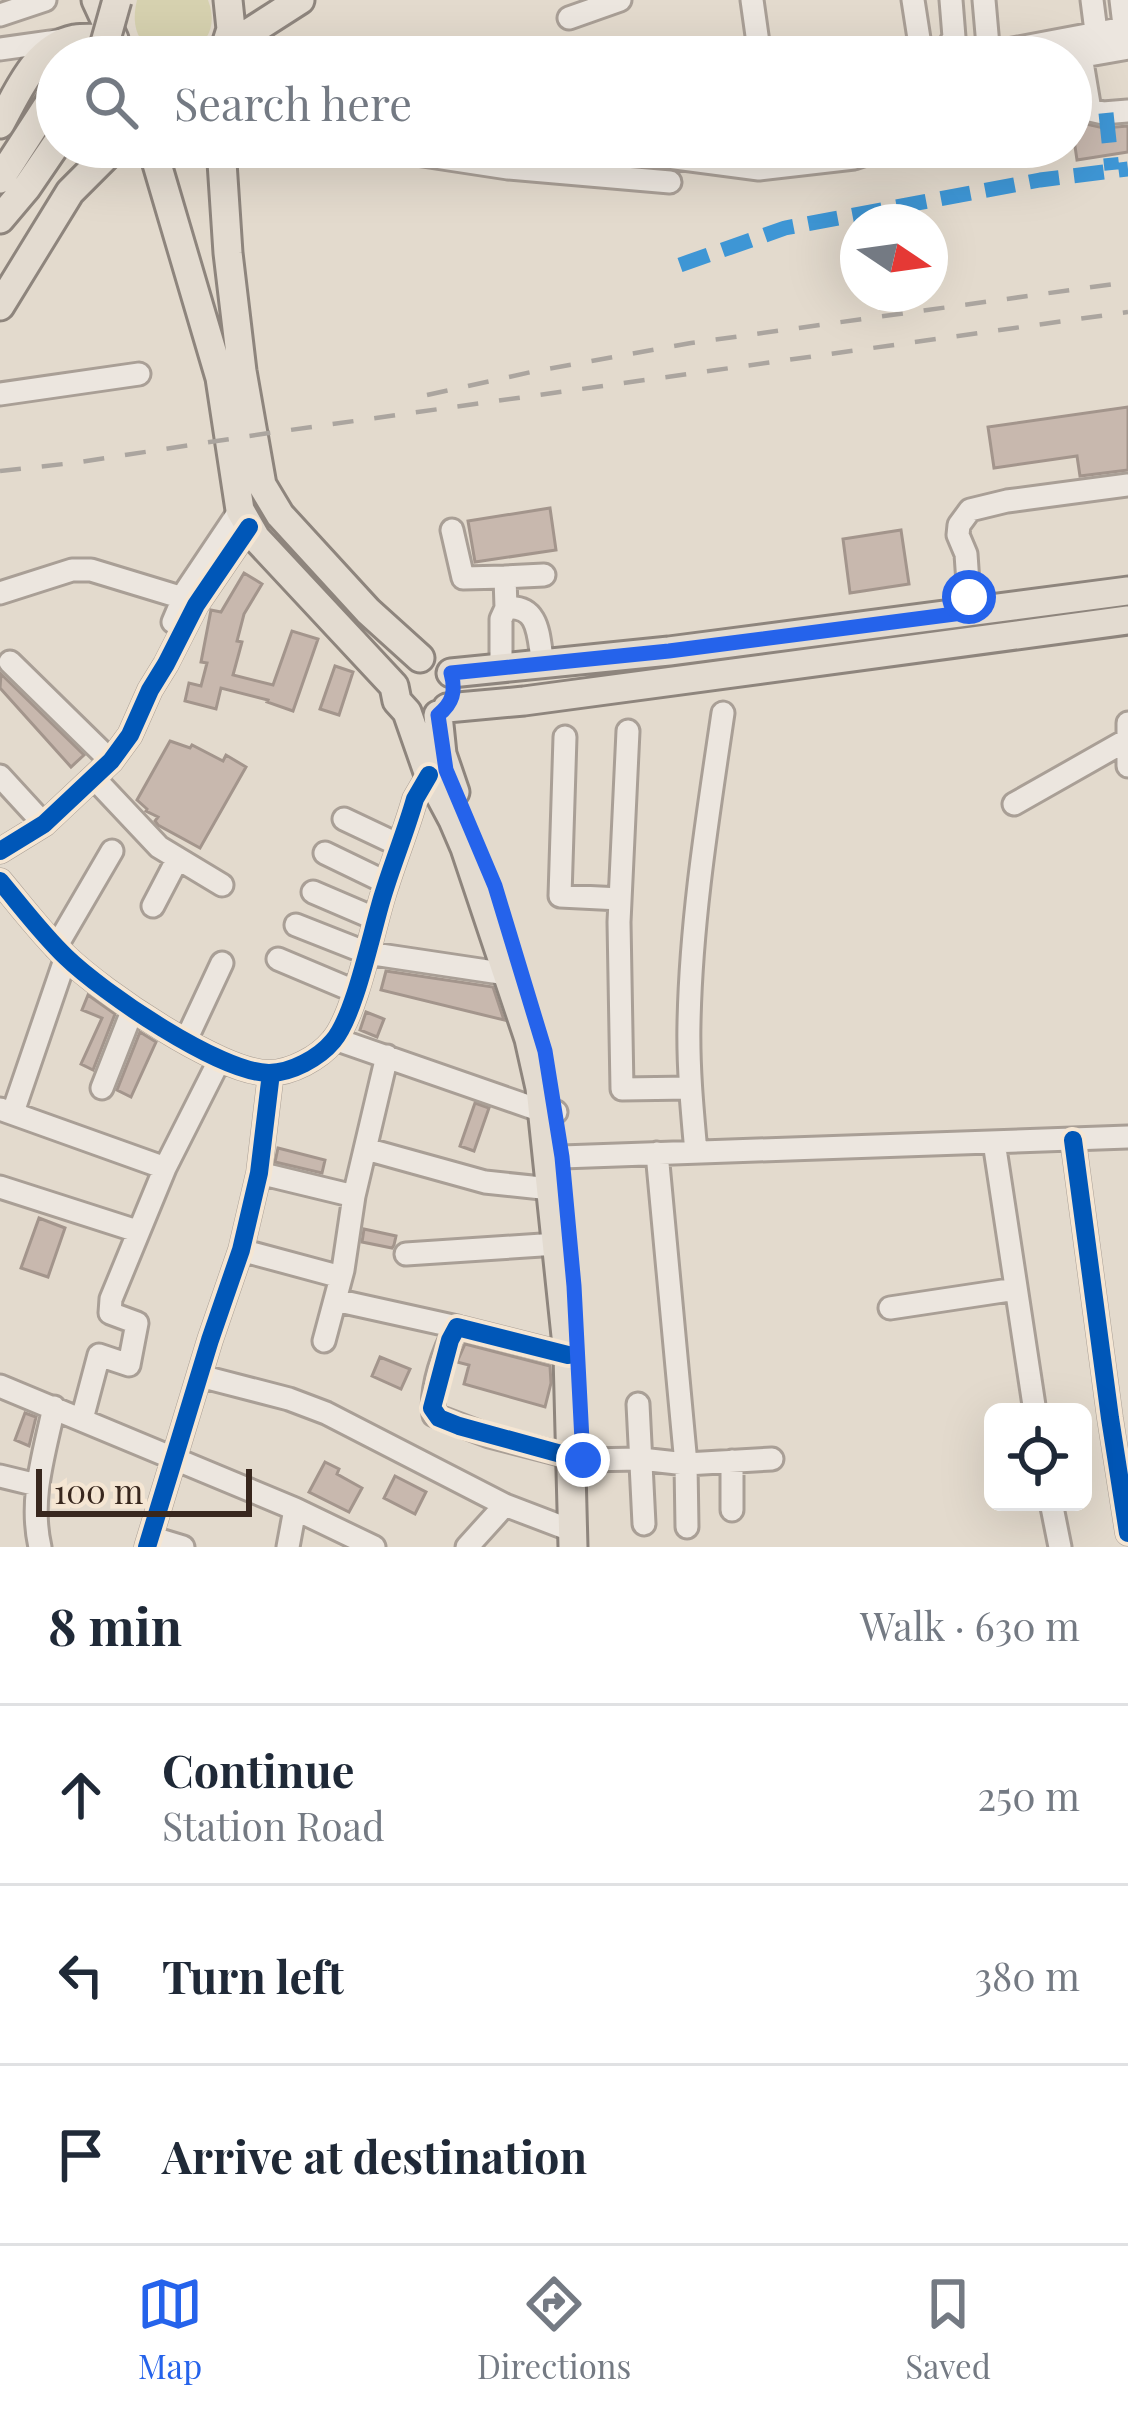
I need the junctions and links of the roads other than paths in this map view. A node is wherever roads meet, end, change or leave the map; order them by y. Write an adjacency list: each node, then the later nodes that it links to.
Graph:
1 (45, 0): 13 (street)
2 (96, 0): 15 (main road)
3 (114, 0): 16 (main road, bridge)
4 (228, 0): 17 (main road)
5 (300, 0): 18 (main road)
6 (620, 0): 14 (street)
7 (752, 0): 19 (street)
8 (913, 0): 20 (street)
9 (951, 0): 21 (street)
10 (984, 0): 22 (street)
11 (1092, 0): 23 (street)
12 (1121, 0): 24 (street)
13 (0, 14)
14 (569, 18)
15 (108, 36)
16 (113, 36)
17 (228, 36)
18 (245, 36)
19 (757, 36)
20 (919, 36)
21 (954, 36)
22 (983, 36)
23 (1088, 36)
24 (1126, 42): 27 (street)
25 (0, 49): 26 (street)
26 (36, 49)
27 (1092, 49)
28 (36, 64): 32 (main road)
29 (1092, 110): 30 (street)
30 (1128, 111)
31 (36, 123): 38 (main road)
32 (0, 124)
33 (40, 168): 40 (main road)
34 (94, 168): 41 (main road)
35 (160, 168): 42 (main road)
36 (222, 168): 42 (main road)
37 (513, 168): 39 (street)
38 (0, 179)
39 (670, 182)
40 (0, 220)
41 (0, 307)
42 (226, 350): 47 (main road)
43 (139, 374): 44 (street)
44 (0, 394)
45 (1128, 485): 49 (street)
46 (1128, 498): 49 (street)
47 (247, 503): 54 (street); 58 (main road); 63 (main road); 64 (street)
48 (452, 530): 51 (street)
49 (966, 554): 56 (street)
50 (544, 574): 51 (street)
51 (506, 577): 55 (street)
52 (1128, 591): 56 (main road)
53 (0, 593): 54 (street)
54 (183, 598): 64 (street)
55 (506, 608): 60 (street); 61 (street)
56 (970, 612): 60 (main road)
57 (1128, 620): 65 (main road)
58 (420, 658): 62 (main road); 63 (main road)
59 (10, 662): 72 (street)
60 (543, 664): 61 (main road)
61 (501, 668): 62 (main road)
62 (451, 673): 65 (main road)
63 (394, 686): 66 (main road)
64 (150, 690): 72 (street)
65 (442, 711): 66 (main road); 108 (main road)
66 (407, 712): 74 (main road)
67 (723, 712): 106 (street)
68 (1128, 723): 71 (street)
69 (628, 730): 89 (street)
70 (565, 737): 89 (street)
71 (1127, 740): 73 (street); 77 (street)
72 (111, 761): 76 (street)
73 (1128, 766)
74 (429, 775): 80 (street); 97 (main road)
75 (0, 776): 79 (street)
76 (94, 778): 79 (street); 84 (street)
77 (1014, 804)
78 (344, 819): 80 (street)
79 (44, 824): 82 (street)
80 (399, 845): 86 (street)
81 (112, 850): 93 (street)
82 (0, 851)
83 (325, 853): 86 (street)
84 (177, 860): 87 (street); 90 (street)
85 (0, 881): 93 (street)
86 (387, 883): 91 (street)
87 (222, 885)
88 (313, 892): 91 (street)
89 (620, 899): 106 (street)
90 (153, 906)
91 (376, 919): 94 (street)
92 (296, 925): 94 (street)
93 (61, 952): 99 (street); 107 (street)
94 (367, 952): 97 (street); 98 (street)
95 (278, 958): 98 (street)
96 (222, 963): 101 (street)
97 (507, 974): 108 (main road)
98 (354, 992): 100 (street)
99 (133, 1009): 101 (street); 105 (street)
100 (335, 1039): 102 (street); 104 (street)
101 (185, 1040): 103 (street)
102 (387, 1055): 108 (street); 112 (street)
103 (220, 1060): 104 (street); 116 (street)
104 (271, 1073): 117 (street)
105 (102, 1088)
106 (690, 1088): 113 (street)
107 (6, 1110): 116 (street)
108 (549, 1111): 115 (main road); 119 (main road)
109 (1128, 1137): 110 (street)
110 (1073, 1140): 111 (street); 152 (street)
111 (994, 1142): 113 (street); 126 (street)
112 (366, 1149): 119 (street); 120 (street)
113 (695, 1152): 114 (street)
114 (657, 1153): 115 (street); 143 (street)
115 (562, 1157): 139 (main road)
116 (165, 1168): 121 (street)
117 (259, 1173): 120 (street); 123 (street)
118 (0, 1187): 121 (street)
119 (551, 1189): 122 (main road)
120 (354, 1196): 125 (street)
121 (137, 1232): 137 (street)
122 (557, 1244): 124 (street); 131 (main road)
123 (242, 1250): 125 (street); 132 (street)
124 (406, 1254)
125 (341, 1277): 127 (street)
126 (1016, 1289): 128 (street); 134 (street)
127 (335, 1300): 129 (street); 130 (street)
128 (890, 1308)
129 (457, 1327): 131 (street); 139 (street)
130 (324, 1341)
131 (568, 1355): 139 (main road)
132 (200, 1376): 138 (street); 146 (street)
133 (0, 1385): 136 (street)
134 (1035, 1403)
135 (638, 1405): 141 (street)
136 (54, 1407): 137 (street); 145 (street)
137 (82, 1419): 138 (street)
138 (176, 1458): 147 (street); 153 (street)
139 (577, 1458): 141 (street); 154 (main road)
140 (772, 1459): 142 (street)
141 (641, 1460): 143 (street); 150 (street)
142 (732, 1461): 143 (street); 148 (street)
143 (686, 1463): 151 (street)
144 (0, 1476): 145 (street)
145 (37, 1485): 155 (street)
146 (505, 1505): 154 (street); 159 (street)
147 (295, 1509): 157 (street); 158 (street)
148 (732, 1510)
149 (1053, 1511): 160 (street)
150 (644, 1524)
151 (687, 1527)
152 (1128, 1534)
153 (148, 1542): 156 (street)
154 (577, 1542)
155 (40, 1547)
156 (182, 1547)
157 (288, 1547)
158 (374, 1547)
159 (467, 1547)
160 (1060, 1547)

